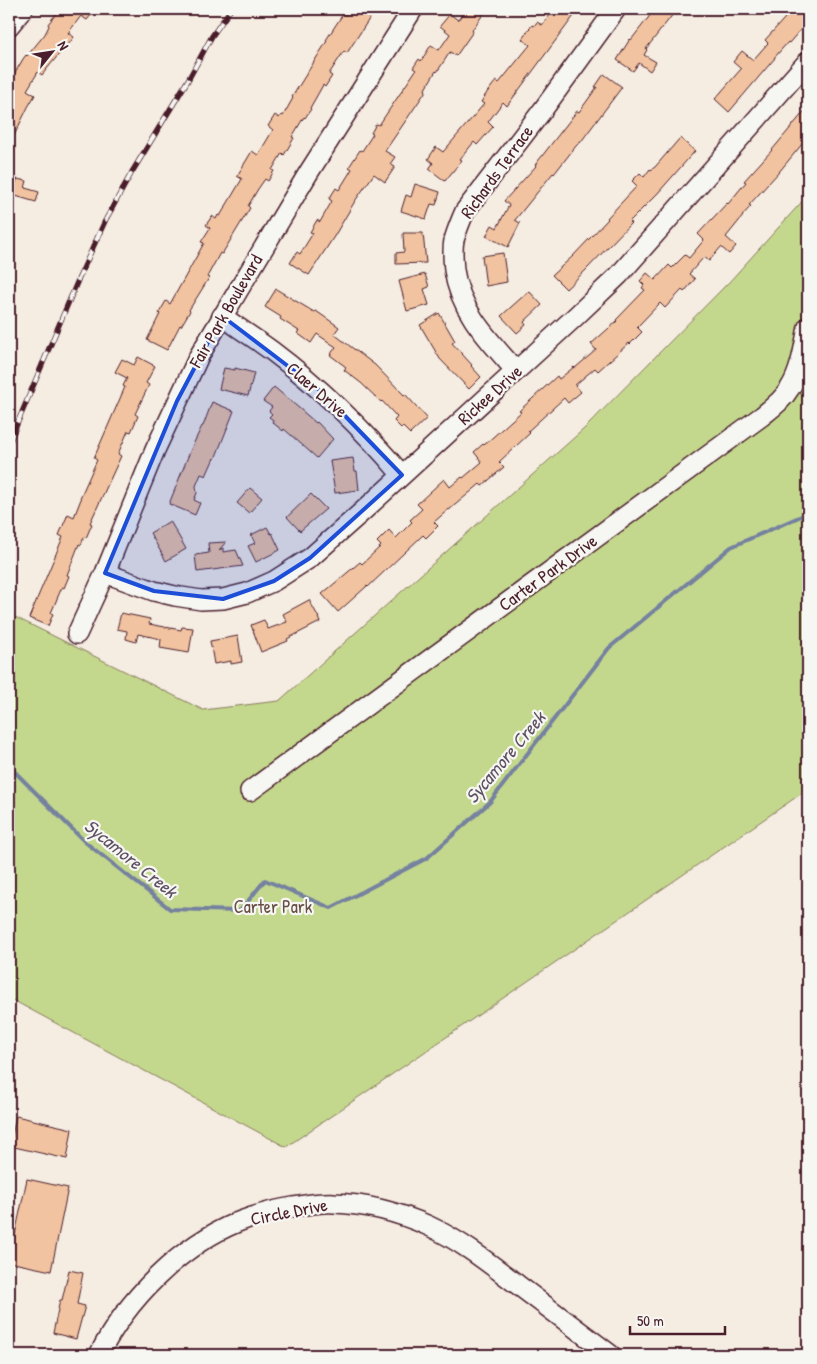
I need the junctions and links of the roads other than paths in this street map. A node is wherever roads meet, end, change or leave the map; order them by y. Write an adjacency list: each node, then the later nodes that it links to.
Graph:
1 (23, 9): 4 (street)
2 (412, 9): 6 (street, Fair Park Boulevard)
3 (616, 9): 8 (street, Richards Terrace)
4 (9, 26)
5 (808, 61): 8 (street, Rickee Drive)
6 (222, 316): 9 (street, Claer Drive); 10 (street, Fair Park Boulevard)
7 (808, 327): 12 (street, Carter Park Drive)
8 (516, 371): 9 (street, Rickee Drive)
9 (402, 475): 10 (street, Rickee Drive)
10 (105, 573): 11 (street, Fair Park Boulevard)
11 (77, 634)
12 (250, 791)
13 (99, 1355): 14 (street, Circle Drive)
14 (611, 1355)

